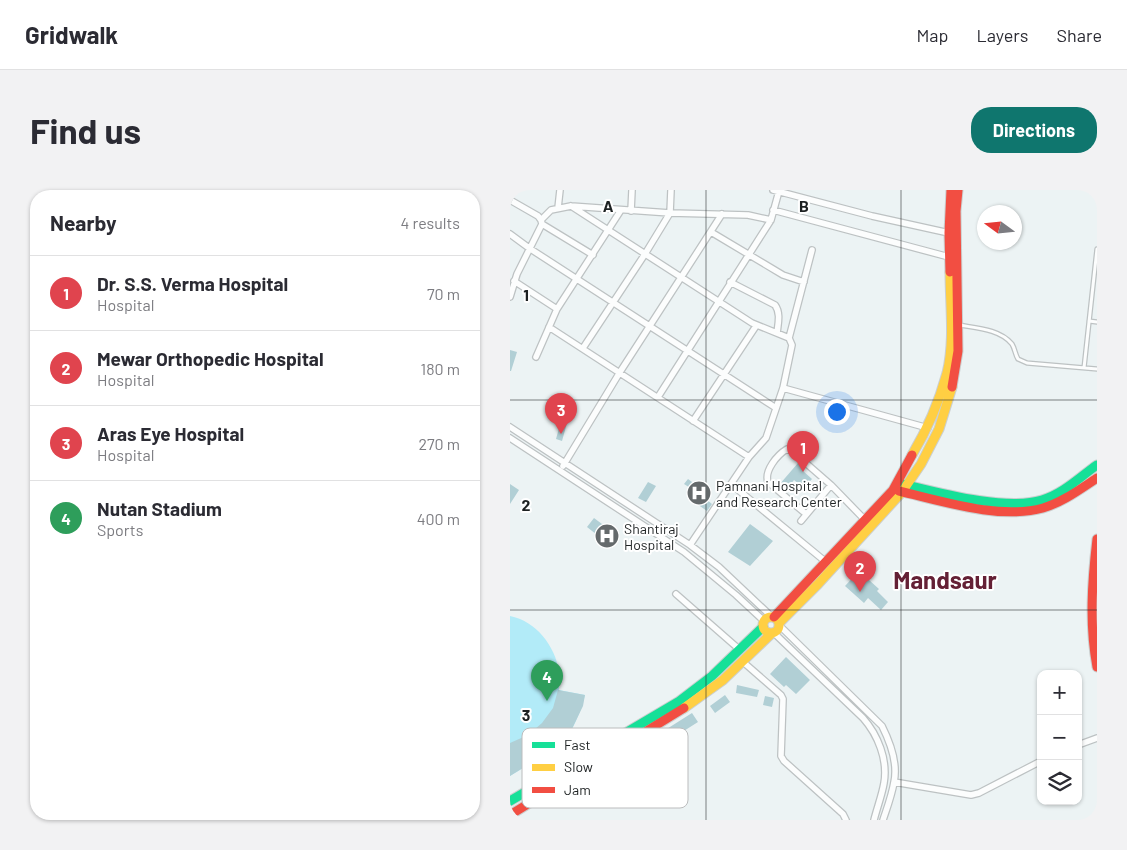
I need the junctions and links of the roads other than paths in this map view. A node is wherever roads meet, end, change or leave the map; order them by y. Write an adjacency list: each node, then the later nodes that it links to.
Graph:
1 (560, 190): 9 (street)
2 (632, 190): 12 (street)
3 (671, 190): 13 (street)
4 (951, 190): 19 (main road)
5 (958, 190): 41 (main road)
6 (776, 191): 11 (street); 19 (street)
7 (510, 200): 16 (street)
8 (572, 206): 9 (street); 10 (street); 17 (street)
9 (558, 208): 16 (street)
10 (621, 210): 12 (street); 17 (street)
11 (774, 210): 15 (street); 27 (street)
12 (631, 211): 13 (street)
13 (670, 213): 14 (street); 24 (street)
14 (722, 214): 15 (street); 18 (street)
15 (771, 220): 25 (street)
16 (542, 222): 21 (street); 26 (street)
17 (608, 230): 24 (street); 26 (street)
18 (711, 232): 25 (street); 31 (street)
19 (948, 233): 27 (main road)
20 (510, 234): 21 (street)
21 (529, 248): 29 (street); 30 (street)
22 (1097, 249): 39 (lane)
23 (812, 250): 34 (street)
24 (645, 254): 31 (street); 37 (street)
25 (748, 254): 33 (street); 34 (street)
26 (593, 255): 30 (street)
27 (949, 257): 41 (main road)
28 (510, 271): 29 (street)
29 (517, 274): 32 (street)
30 (577, 278): 37 (street); 38 (street)
31 (682, 278): 36 (street); 42 (street)
32 (514, 281): 35 (street); 38 (street)
33 (730, 282): 36 (street); 45 (street)
34 (804, 282): 46 (street)
35 (510, 297)
36 (718, 301): 43 (street); 48 (street)
37 (614, 302): 42 (street); 47 (street)
38 (557, 309): 44 (street)
39 (1089, 320): 40 (lane); 50 (lane)
40 (1097, 322)
41 (954, 324): 50 (lane); 59 (main road); 68 (main road)
42 (651, 326): 48 (street); 52 (street)
43 (756, 326): 45 (street); 53 (street)
44 (549, 327): 47 (street); 49 (street)
45 (777, 333): 46 (street)
46 (789, 338): 54 (street)
47 (583, 348): 52 (street)
48 (688, 350): 53 (street); 55 (street)
49 (536, 357)
50 (1084, 368): 51 (lane)
51 (1097, 369)
52 (620, 372): 55 (street); 62 (street)
53 (724, 374): 56 (street); 57 (street)
54 (783, 388): 56 (street); 59 (street)
55 (658, 397): 57 (street)
56 (776, 408): 61 (street)
57 (693, 421): 61 (street)
58 (510, 427): 62 (street)
59 (928, 428): 68 (main road)
60 (510, 438): 64 (street)
61 (749, 457): 66 (street)
62 (565, 463): 64 (street); 73 (street)
63 (1097, 466): 65 (main road); 68 (main road)
64 (560, 470): 76 (street)
65 (1097, 476): 68 (main road)
66 (731, 484): 73 (street); 74 (street)
67 (831, 485): 69 (street); 69 (street); 70 (street)
68 (900, 487): 70 (main road); 76 (main road)
69 (806, 514): 71 (street)
70 (865, 520): 74 (main road)
71 (801, 521)
72 (1097, 539): 79 (main road)
73 (690, 545): 76 (street)
74 (826, 562): 76 (main road)
75 (676, 594): 77 (street)
76 (772, 625): 77 (main road); 78 (main road); 83 (street); 84 (street)
77 (740, 650): 80 (main road)
78 (742, 661): 81 (main road); 94 (street)
79 (1097, 667)
80 (634, 728)
81 (652, 728)
82 (1097, 738): 85 (street)
83 (890, 740): 84 (street); 88 (street)
84 (880, 743): 87 (street)
85 (1082, 744)
86 (1037, 763): 89 (street)
87 (885, 772): 88 (street); 95 (street)
88 (895, 773): 89 (street)
89 (894, 782): 96 (street)
90 (522, 794): 91 (main road)
91 (510, 801)
92 (522, 808): 93 (main road)
93 (510, 815)
94 (846, 820)
95 (874, 820)
96 (883, 820)

